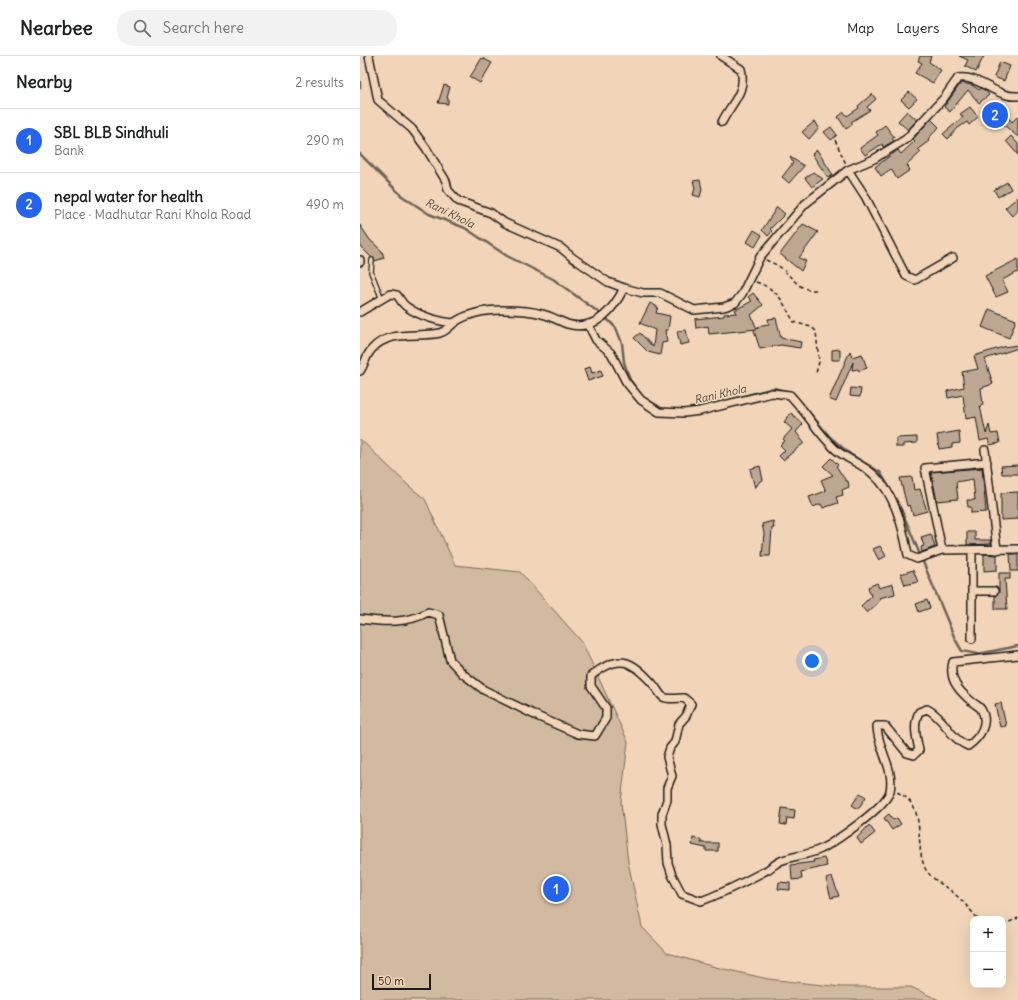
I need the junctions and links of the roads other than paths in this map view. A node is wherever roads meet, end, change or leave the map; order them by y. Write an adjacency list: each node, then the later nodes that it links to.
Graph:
1 (369, 56): 8 (street)
2 (721, 56): 4 (street)
3 (1018, 96): 5 (street)
4 (722, 122)
5 (848, 170): 6 (street); 8 (street)
6 (953, 258)
7 (372, 260): 9 (lane)
8 (624, 288): 12 (street)
9 (382, 299): 10 (street); 11 (street)
10 (360, 312)
11 (455, 323): 12 (street); 13 (street)
12 (588, 324): 17 (street)
13 (360, 371)
14 (985, 450): 15 (street)
15 (987, 462): 17 (street); 19 (street)
16 (1018, 549): 19 (street)
17 (942, 550): 18 (street)
18 (972, 550): 19 (street); 20 (street)
19 (997, 550)
20 (972, 591): 21 (street); 23 (street)
21 (994, 591)
22 (360, 619): 24 (street)
23 (972, 639)
24 (1018, 655)

